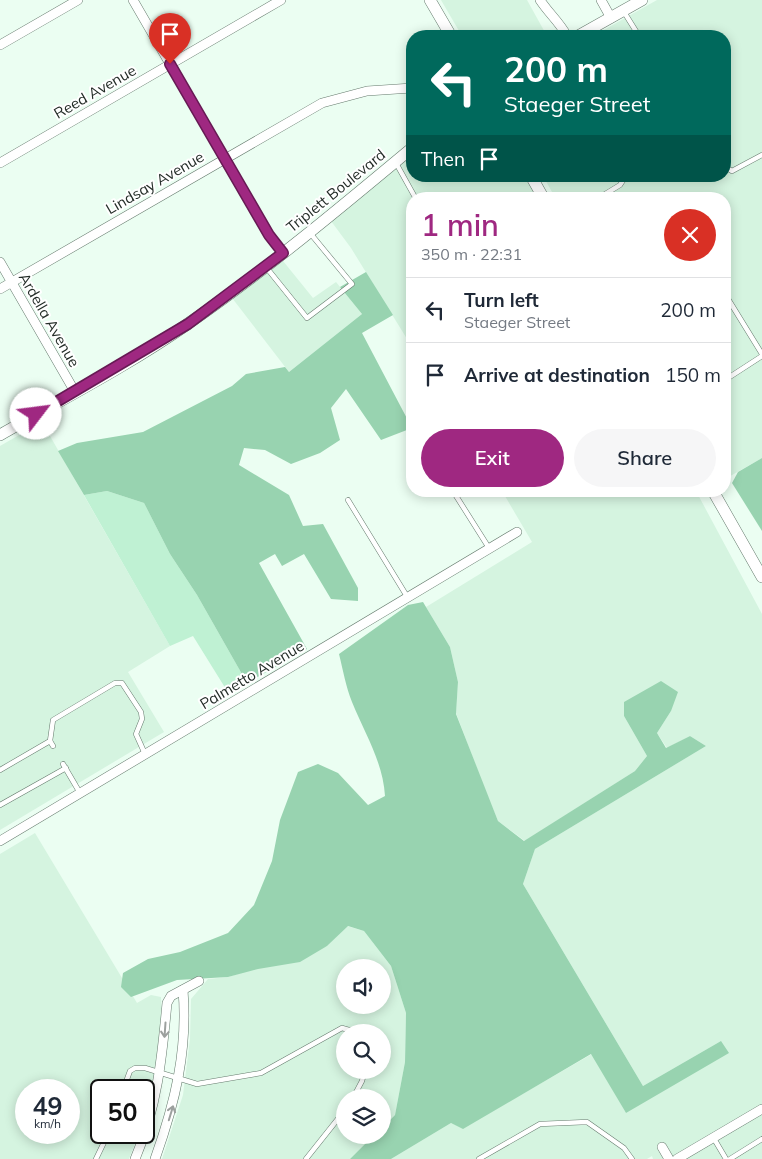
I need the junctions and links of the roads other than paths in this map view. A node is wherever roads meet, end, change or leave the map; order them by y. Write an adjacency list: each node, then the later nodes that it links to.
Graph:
1 (78, 0): 14 (street)
2 (133, 0): 15 (street)
3 (281, 0): 15 (street, Reed Avenue)
4 (430, 0): 10 (main road)
5 (540, 0): 11 (street)
6 (601, 0): 9 (street)
7 (642, 0): 8 (main road)
8 (623, 11): 9 (main road); 13 (lane)
9 (611, 18): 12 (main road)
10 (448, 30)
11 (564, 30)
12 (589, 30)
13 (635, 30)
14 (0, 46)
15 (170, 64): 19 (street); 21 (street, Reed Avenue)
16 (406, 88): 19 (street, Lindsay Avenue)
17 (406, 153): 20 (main road, Triplett Boulevard)
18 (762, 155): 22 (lane)
19 (225, 158): 27 (street); 30 (street, Lindsay Avenue)
20 (396, 162): 23 (lane); 26 (main road, Triplett Boulevard)
21 (0, 163)
22 (731, 171)
23 (406, 180)
24 (622, 182): 25 (lane)
25 (608, 192)
26 (309, 232): 27 (main road, Triplett Boulevard); 29 (lane)
27 (283, 253): 29 (main road, Triplett Boulevard)
28 (0, 262): 30 (street, Ardella Avenue)
29 (266, 266): 35 (main road, Triplett Boulevard)
30 (12, 282): 31 (street, Lindsay Avenue); 35 (street, Ardella Avenue)
31 (0, 289)
32 (731, 304): 33 (lane)
33 (762, 355): 34 (lane)
34 (731, 376)
35 (75, 392): 36 (main road, Triplett Boulevard)
36 (0, 435)
37 (457, 497): 41 (lane)
38 (716, 497): 42 (main road)
39 (348, 500): 43 (lane)
40 (516, 532): 41 (street, Palmetto Avenue)
41 (490, 549): 43 (street, Palmetto Avenue)
42 (762, 576)
43 (408, 598): 46 (street, Palmetto Avenue)
44 (50, 741): 45 (lane); 46 (lane); 47 (lane)
45 (53, 746)
46 (145, 754): 48 (street, Palmetto Avenue)
47 (0, 770)
48 (80, 793): 49 (lane); 50 (street, Palmetto Avenue)
49 (0, 805)
50 (0, 842)
51 (198, 981): 52 (street)
52 (183, 990): 54 (street, one-way to 54); 56 (street)
53 (336, 1031): 56 (lane)
54 (160, 1073): 55 (lane); 56 (lane); 64 (street)
55 (127, 1079)
56 (179, 1079): 65 (street, one-way to 56)
57 (762, 1109): 59 (street)
58 (336, 1121): 66 (lane)
59 (713, 1137): 70 (street); 71 (lane)
60 (762, 1139): 71 (lane)
61 (103, 1144): 63 (lane)
62 (662, 1148): 69 (street)
63 (96, 1159)
64 (135, 1159)
65 (155, 1159)
66 (306, 1159)
67 (479, 1159): 68 (lane)
68 (632, 1159)
69 (669, 1159)
70 (677, 1159)
71 (728, 1159)

